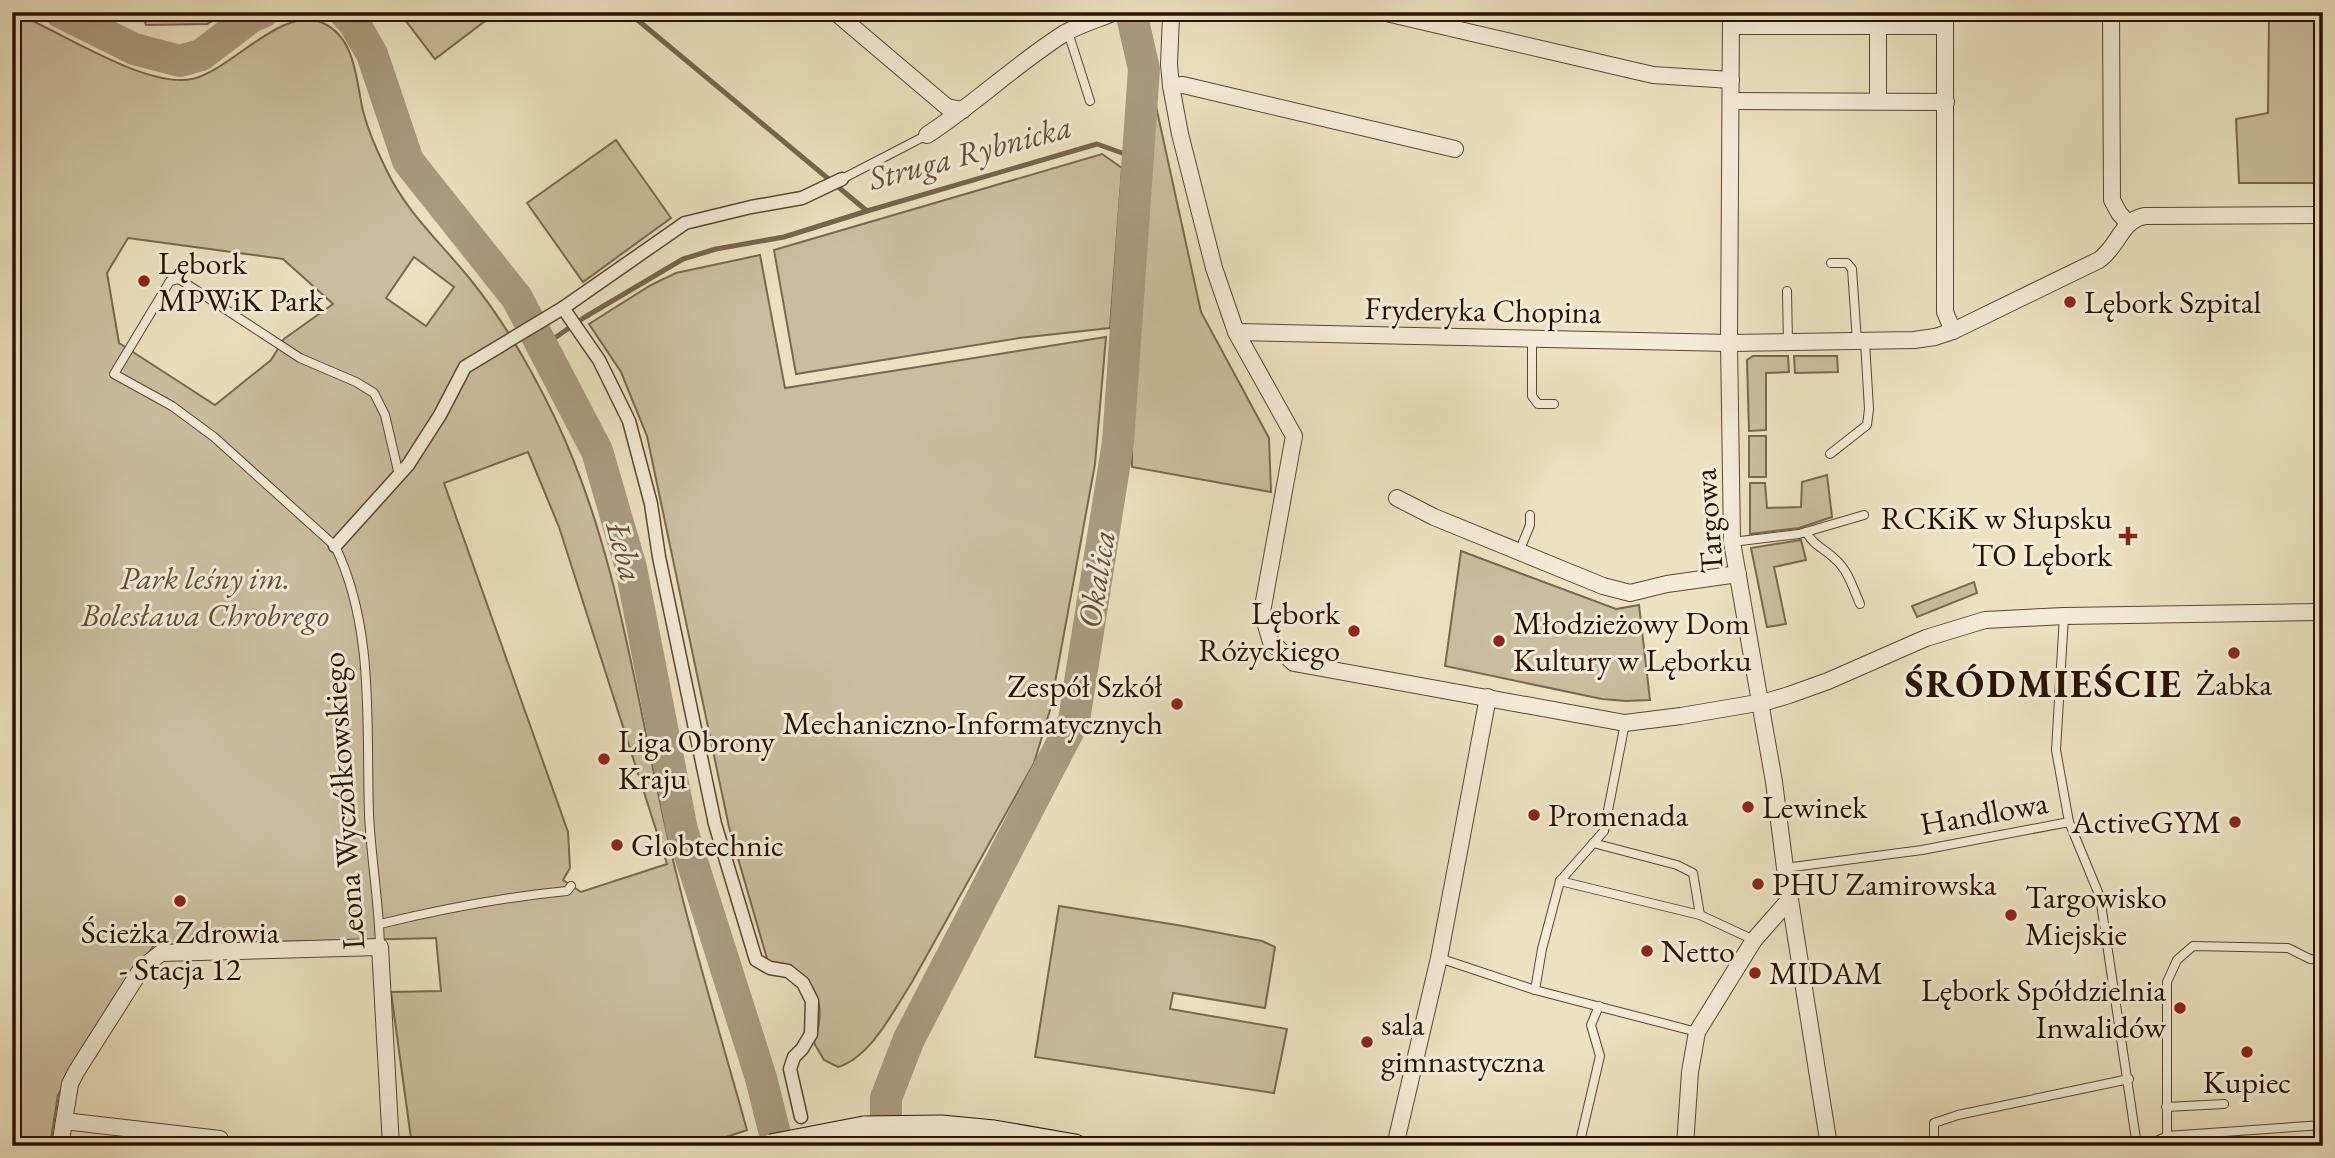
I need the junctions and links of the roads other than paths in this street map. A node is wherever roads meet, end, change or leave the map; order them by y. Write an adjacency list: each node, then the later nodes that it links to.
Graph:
1 (835, 12): 16 (street)
2 (1115, 12): 9 (street)
3 (1169, 12): 11 (street)
4 (1382, 12): 10 (street)
5 (2111, 12): 21 (street)
6 (1731, 19): 7 (street); 10 (street, Targowa)
7 (1877, 19): 8 (street); 14 (street)
8 (1945, 19): 15 (street)
9 (1073, 23): 12 (lane); 16 (street)
10 (1731, 80): 13 (street, Targowa)
11 (1171, 86): 18 (street); 26 (street)
12 (1090, 102)
13 (1731, 102): 14 (street); 29 (street, Targowa)
14 (1878, 102): 15 (street)
15 (1946, 102): 25 (street)
16 (963, 110): 17 (street)
17 (927, 135): 19 (lane)
18 (1455, 149)
19 (842, 179): 24 (street)
20 (2323, 215): 21 (street)
21 (2129, 223): 25 (street, Fryderyka Chopina)
22 (1831, 263): 28 (lane)
23 (1787, 290): 30 (lane)
24 (563, 308): 33 (street); 66 (street)
25 (1953, 331): 28 (street, Fryderyka Chopina)
26 (1236, 332): 27 (street, Fryderyka Chopina); 45 (street)
27 (1532, 339): 29 (street, Fryderyka Chopina); 31 (lane)
28 (1861, 342): 30 (street, Fryderyka Chopina); 32 (lane)
29 (1729, 343): 30 (street, Fryderyka Chopina); 38 (street, Targowa)
30 (1788, 343)
31 (1554, 404)
32 (1830, 454)
33 (399, 475): 39 (street); 39 (lane)
34 (1397, 498): 40 (street)
35 (1530, 515): 40 (lane)
36 (1864, 515): 37 (lane)
37 (1807, 532): 38 (lane); 42 (lane)
38 (1732, 542): 41 (street, Targowa)
39 (335, 546): 55 (lane, Leona Wyczółkowskiego)
40 (1519, 552): 41 (street)
41 (1738, 574): 46 (street, Targowa)
42 (1860, 604)
43 (2323, 612): 44 (street)
44 (2064, 616): 46 (street); 48 (lane)
45 (1488, 697): 47 (street); 58 (street)
46 (1761, 702): 47 (street); 50 (street, Targowa)
47 (1625, 723): 49 (lane)
48 (2069, 822): 50 (lane, Handlowa); 63 (lane, Handlowa)
49 (1593, 843): 51 (lane); 54 (lane)
50 (1785, 868): 53 (street, Targowa)
51 (1560, 881): 54 (lane); 60 (lane)
52 (571, 886): 55 (lane)
53 (1790, 899): 56 (street); 79 (street, Targowa)
54 (1700, 915): 56 (lane)
55 (380, 924): 57 (lane, Leona Wyczółkowskiego)
56 (1754, 940): 62 (street)
57 (380, 947): 67 (street); 73 (street, Leona Wyczółkowskiego)
58 (1439, 958): 60 (lane); 76 (street)
59 (2323, 960): 65 (lane)
60 (1535, 990): 61 (lane)
61 (1599, 1006): 62 (lane); 77 (lane)
62 (1697, 1032): 78 (street)
63 (2129, 1079): 71 (lane); 80 (lane, Handlowa)
64 (2224, 1104): 65 (lane)
65 (2166, 1107): 69 (lane)
66 (801, 1117)
67 (64, 1121): 70 (street); 72 (street)
68 (2323, 1125): 69 (lane)
69 (2167, 1136): 81 (lane)
70 (220, 1139)
71 (1934, 1140)
72 (60, 1146)
73 (391, 1146)
74 (771, 1146): 75 (main road, bridge)
75 (1075, 1146)
76 (1395, 1146)
77 (1579, 1146)
78 (1685, 1146)
79 (1829, 1146)
80 (2137, 1146)
81 (2146, 1146)

